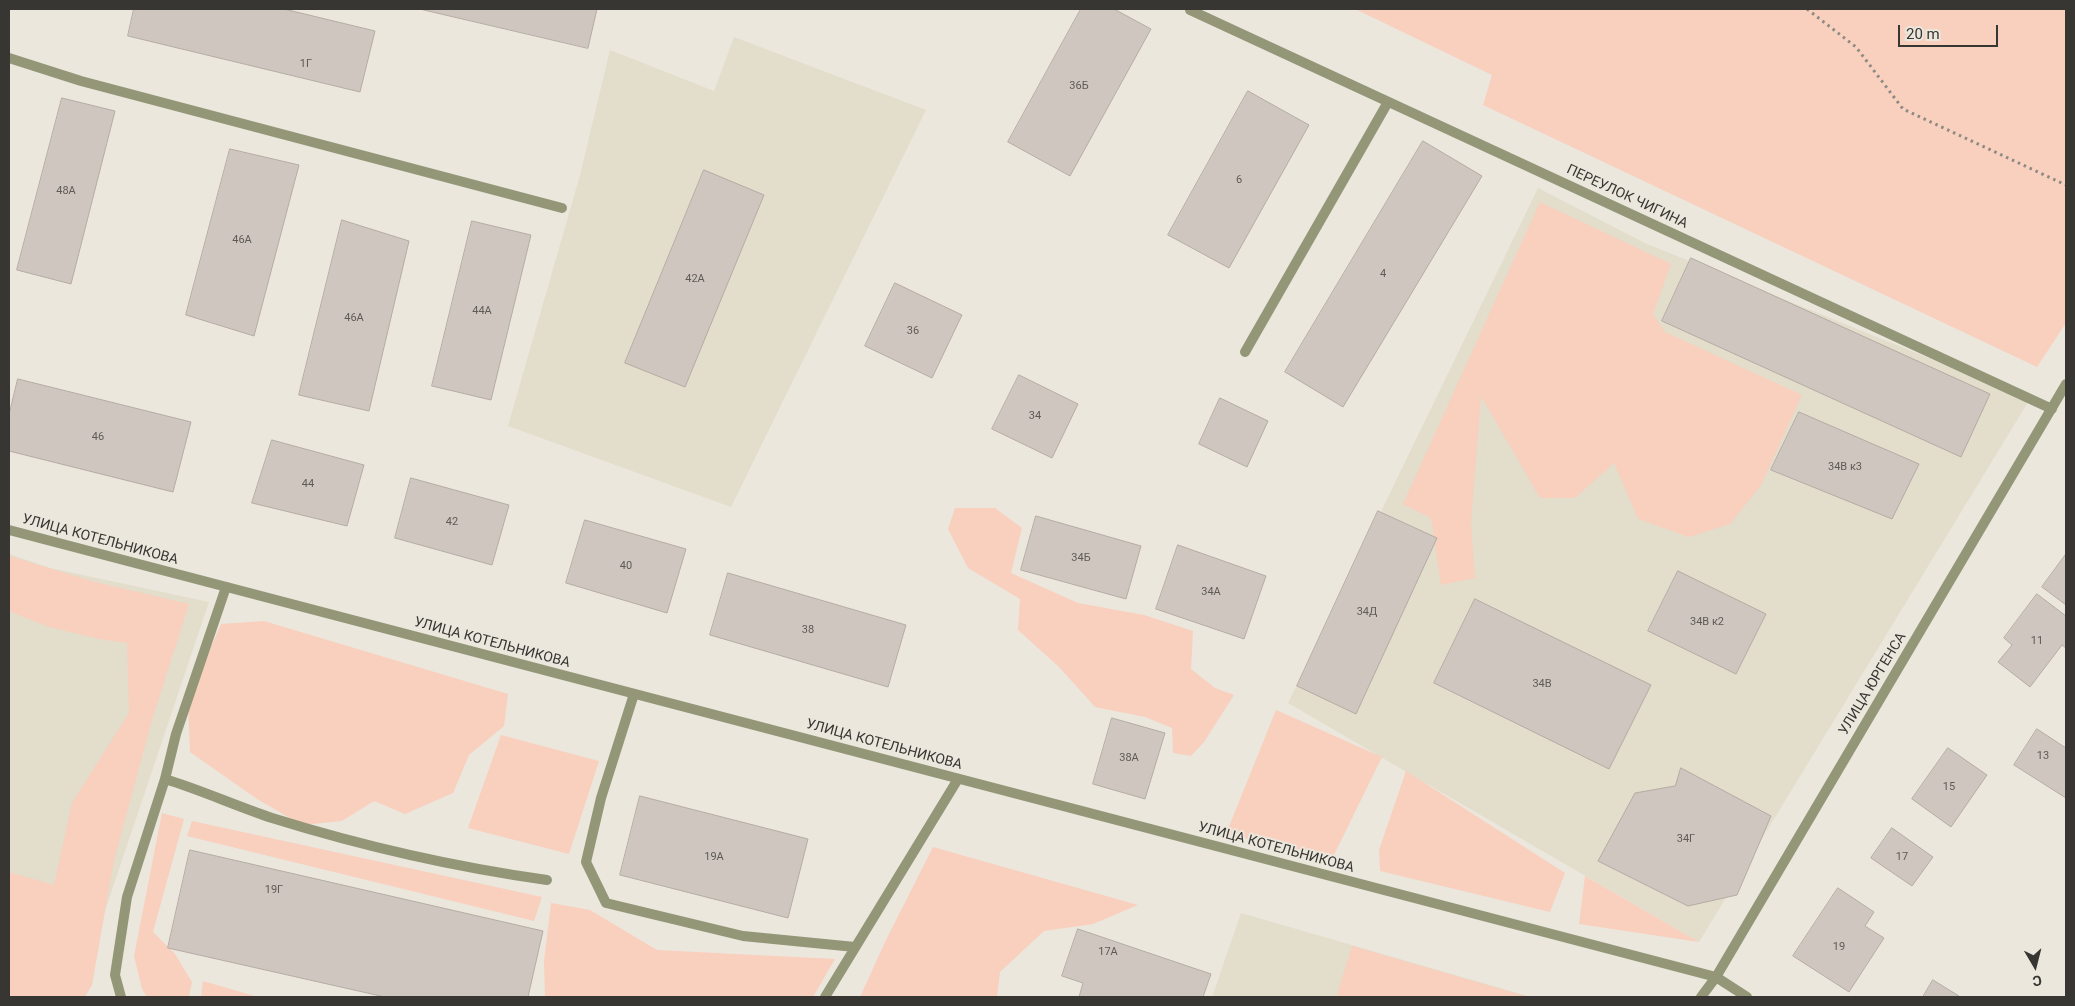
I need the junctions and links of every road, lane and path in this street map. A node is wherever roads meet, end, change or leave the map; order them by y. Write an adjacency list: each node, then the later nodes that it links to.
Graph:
1 (1190, 9): 4 (street, ПЕРЕУЛОК ЧИГИНА)
2 (1807, 9): 5 (path)
3 (9, 58): 6 (street)
4 (1388, 102): 7 (street); 9 (street, ПЕРЕУЛОК ЧИГИНА)
5 (2066, 185)
6 (562, 208)
7 (1245, 352)
8 (2066, 384): 9 (street, УЛИЦА ЮРГЕНСА)
9 (2052, 409): 17 (street, УЛИЦА ЮРГЕНСА)
10 (9, 530): 11 (street, УЛИЦА КОТЕЛЬНИКОВА)
11 (226, 587): 12 (street, УЛИЦА КОТЕЛЬНИКОВА); 14 (street)
12 (634, 694): 13 (street, УЛИЦА КОТЕЛЬНИКОВА); 16 (street)
13 (958, 778): 16 (street); 17 (street, УЛИЦА КОТЕЛЬНИКОВА)
14 (165, 779): 15 (street); 18 (street)
15 (547, 880)
16 (855, 947): 19 (street)
17 (1716, 977): 20 (street, УЛИЦА ЮРГЕНСА); 21 (street, УЛИЦА КОТЕЛЬНИКОВА)
18 (121, 997)
19 (824, 997)
20 (1701, 997)
21 (1747, 997)

